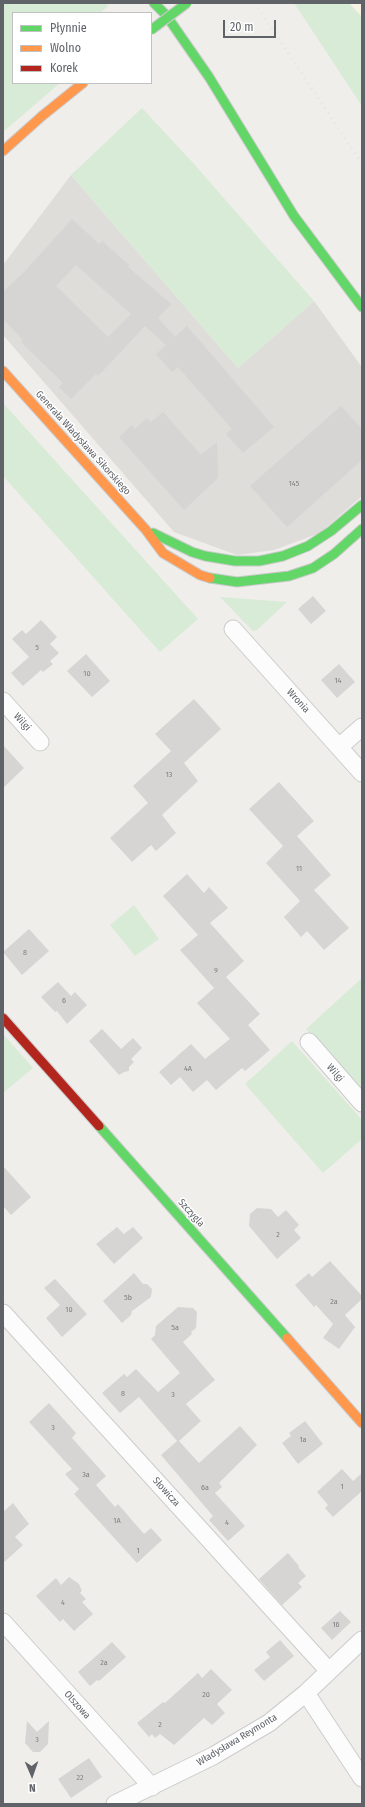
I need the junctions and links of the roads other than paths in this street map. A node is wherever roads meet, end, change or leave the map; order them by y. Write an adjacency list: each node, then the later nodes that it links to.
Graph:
1 (154, 3): 4 (main road)
2 (159, 3): 4 (main road)
3 (186, 3): 5 (main road, bridge)
4 (166, 16): 8 (main road)
5 (152, 29)
6 (82, 84): 7 (main road)
7 (3, 151)
8 (362, 307)
9 (3, 371): 12 (main road, Generała Władysława Sikorskiego)
10 (362, 505): 12 (main road, Generała Władysława Sikorskiego)
11 (362, 529): 12 (main road, Generała Władysława Sikorskiego)
12 (146, 530)
13 (233, 629): 17 (street, Wronia)
14 (3, 701): 16 (street, Wilgi)
15 (362, 727): 17 (street)
16 (40, 742)
17 (339, 747): 18 (street, Wronia)
18 (362, 773)
19 (3, 1018): 23 (main road, Szczygla)
20 (309, 1042): 21 (street, Wilgi)
21 (362, 1103)
22 (3, 1313): 26 (street, Słowicza)
23 (362, 1423)
24 (3, 1622): 29 (street, Olszowa)
25 (362, 1640): 26 (street, Władysława Reymonta)
26 (328, 1670): 27 (street, Władysława Reymonta)
27 (306, 1693): 28 (street); 29 (street, Władysława Reymonta)
28 (362, 1778)
29 (152, 1787): 30 (street, Władysława Reymonta)
30 (115, 1804)

